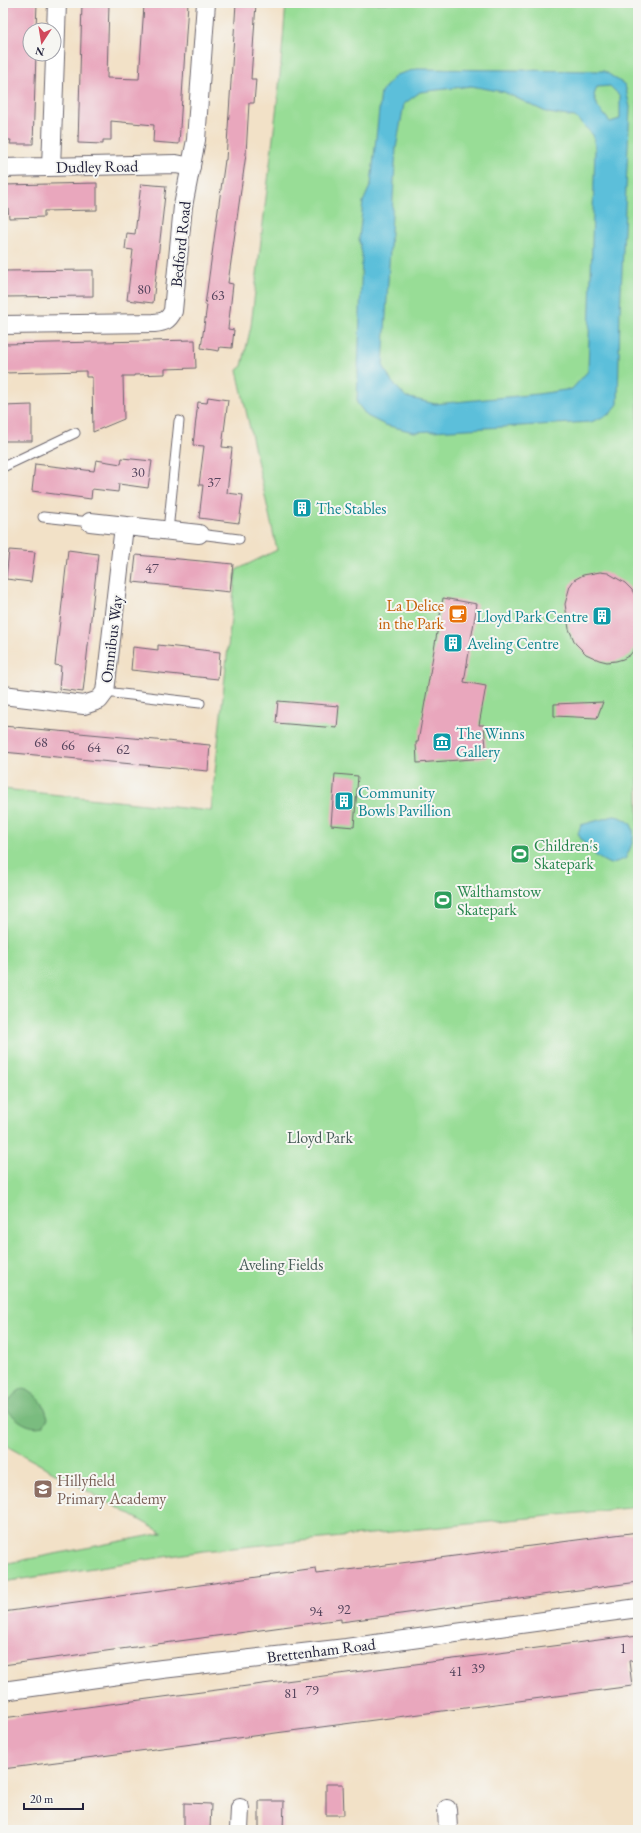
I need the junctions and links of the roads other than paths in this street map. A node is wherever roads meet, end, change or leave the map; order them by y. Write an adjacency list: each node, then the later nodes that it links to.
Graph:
1 (57, 3): 3 (street)
2 (206, 3): 4 (street, Bedford Road)
3 (51, 167): 4 (street, Dudley Road); 5 (street, Dudley Road)
4 (191, 167): 6 (street, Bedford Road)
5 (3, 168)
6 (3, 325)
7 (179, 421): 13 (lane)
8 (75, 433): 9 (lane)
9 (3, 467)
10 (43, 517): 11 (lane)
11 (90, 522): 12 (street)
12 (124, 526): 13 (street); 16 (street, Omnibus Way)
13 (168, 531): 14 (street)
14 (199, 534): 15 (lane)
15 (239, 539)
16 (105, 692): 17 (street, Omnibus Way); 18 (lane)
17 (3, 695)
18 (200, 703)
19 (638, 1608): 20 (street, Brettenham Road)
20 (3, 1691)
21 (240, 1808): 23 (street)
22 (447, 1809): 24 (street)
23 (239, 1830)
24 (448, 1830)

